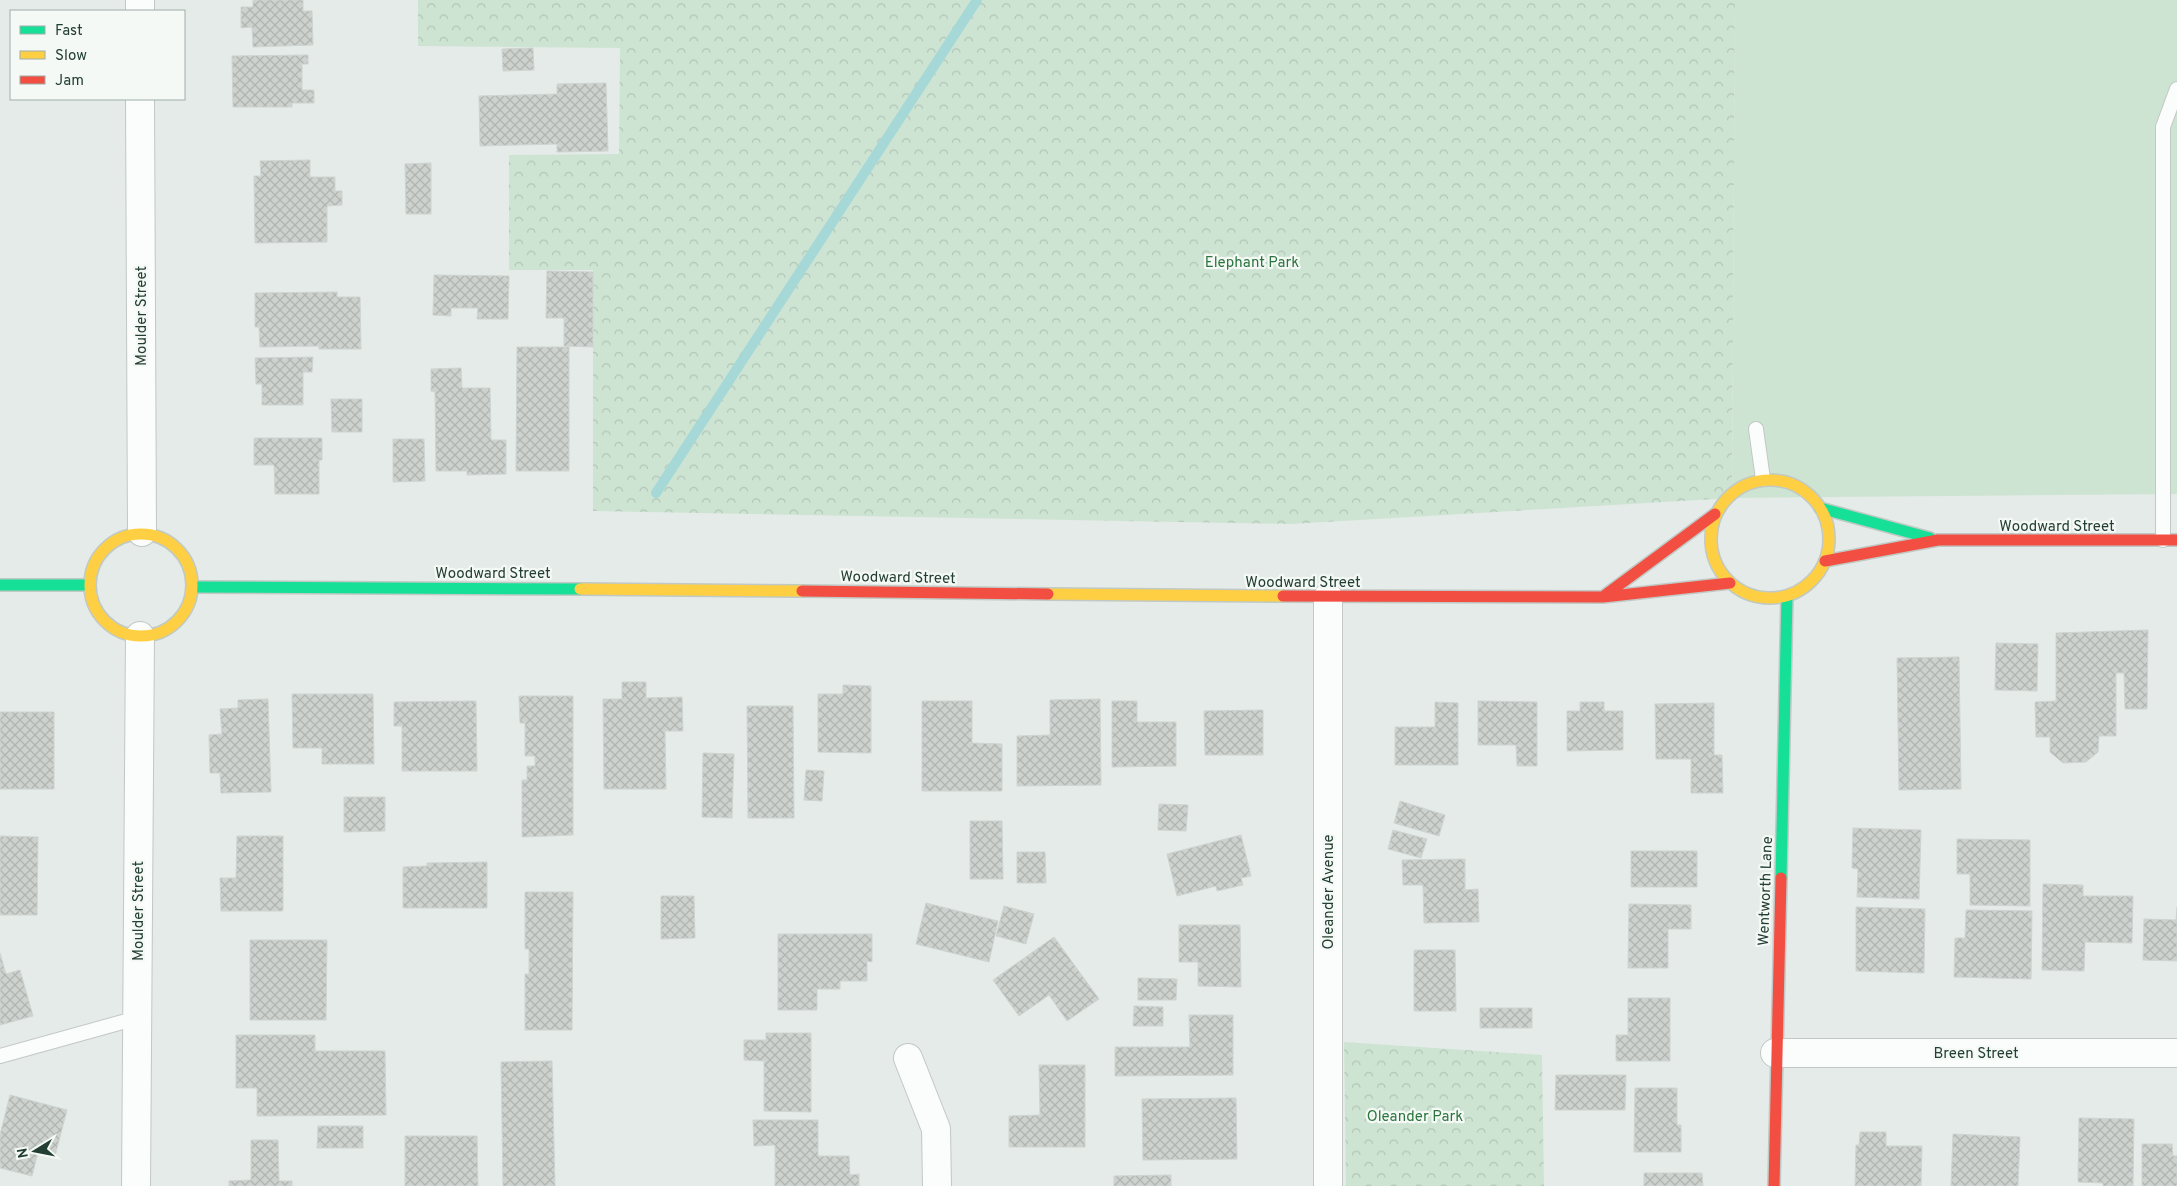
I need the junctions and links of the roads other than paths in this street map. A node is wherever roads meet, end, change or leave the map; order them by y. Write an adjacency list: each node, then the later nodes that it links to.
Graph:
1 (2177, 89): 9 (lane)
2 (140, 100): 7 (street, Moulder Street)
3 (1756, 428): 4 (lane)
4 (1763, 479): 5 (street); 6 (street)
5 (1820, 508): 8 (street, Woodward Street); 10 (street)
6 (1715, 514): 11 (street); 17 (street)
7 (142, 532): 13 (street); 14 (street)
8 (1938, 540): 9 (street, Woodward Street); 10 (street, Woodward Street)
9 (2170, 540)
10 (1825, 561): 15 (street)
11 (1730, 583): 15 (street); 17 (street, Woodward Street)
12 (0, 585): 13 (street)
13 (89, 585): 18 (street)
14 (193, 587): 16 (street, Woodward Street); 18 (street)
15 (1787, 596): 20 (street, Wentworth Lane)
16 (1328, 597): 17 (street, Woodward Street); 26 (street, Oleander Avenue)
17 (1603, 597)
18 (140, 636): 19 (street, Moulder Street)
19 (137, 1018): 22 (lane); 24 (street, Moulder Street)
20 (1775, 1053): 21 (street, Breen Street); 27 (street, Wentworth Lane)
21 (2177, 1054)
22 (0, 1056)
23 (908, 1058): 25 (street)
24 (136, 1186)
25 (936, 1186)
26 (1328, 1186)
27 (1774, 1186)

